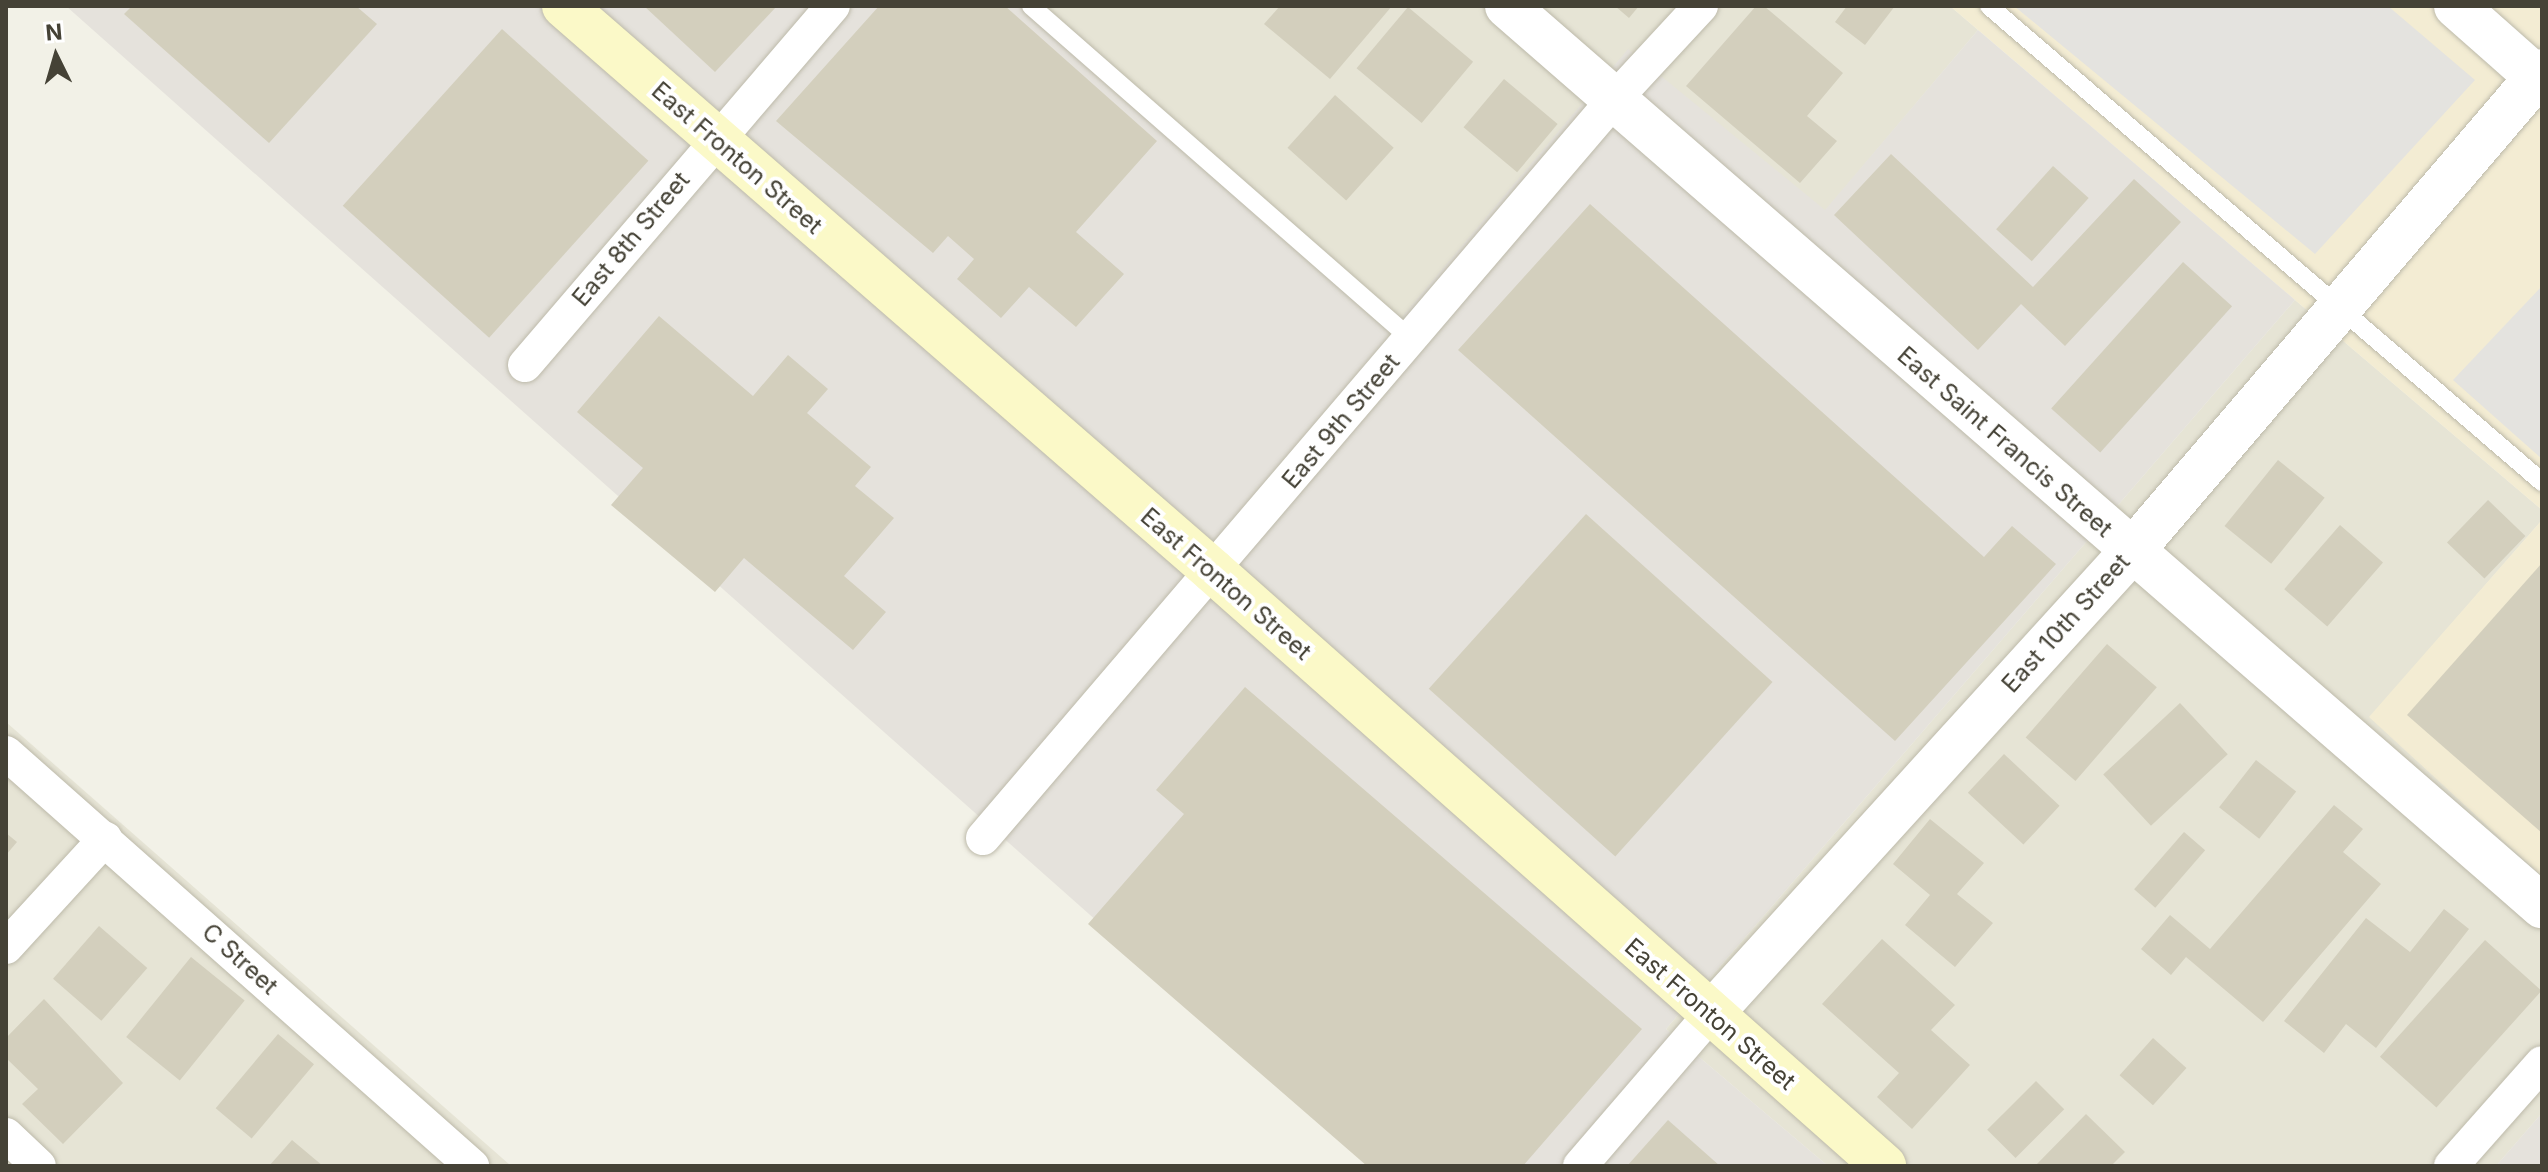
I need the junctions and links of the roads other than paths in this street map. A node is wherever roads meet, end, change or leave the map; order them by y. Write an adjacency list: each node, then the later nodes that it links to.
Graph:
1 (564, 6): 10 (main road, East Fronton Street)
2 (833, 6): 10 (street, East 8th Street)
3 (1031, 6): 12 (lane)
4 (1507, 6): 9 (street, East Saint Francis Street)
5 (1701, 6): 9 (street, East 9th Street)
6 (1989, 6): 11 (lane)
7 (2456, 6): 8 (street)
8 (2540, 77): 11 (street, East 10th Street)
9 (1612, 102): 12 (street, East 9th Street); 15 (street, East Saint Francis Street)
10 (715, 139): 13 (street, East 8th Street); 16 (main road, East Fronton Street)
11 (2340, 307): 14 (lane); 15 (street, East 10th Street)
12 (1411, 339): 16 (street, East 9th Street)
13 (525, 365)
14 (2542, 482)
15 (2132, 551): 20 (street, East Saint Francis Street); 22 (street, East 10th Street)
16 (1213, 571): 18 (street, East 9th Street); 22 (main road, East Fronton Street)
17 (6, 753): 19 (street, C Street)
18 (983, 838)
19 (105, 839): 21 (street); 26 (street, C Street)
20 (2542, 906)
21 (6, 947)
22 (1709, 1016): 27 (street, East 10th Street); 28 (main road, East Fronton Street)
23 (2542, 1063): 29 (street)
24 (6, 1135): 25 (street)
25 (39, 1166)
26 (472, 1166)
27 (1580, 1166)
28 (1884, 1166)
29 (2451, 1166)

